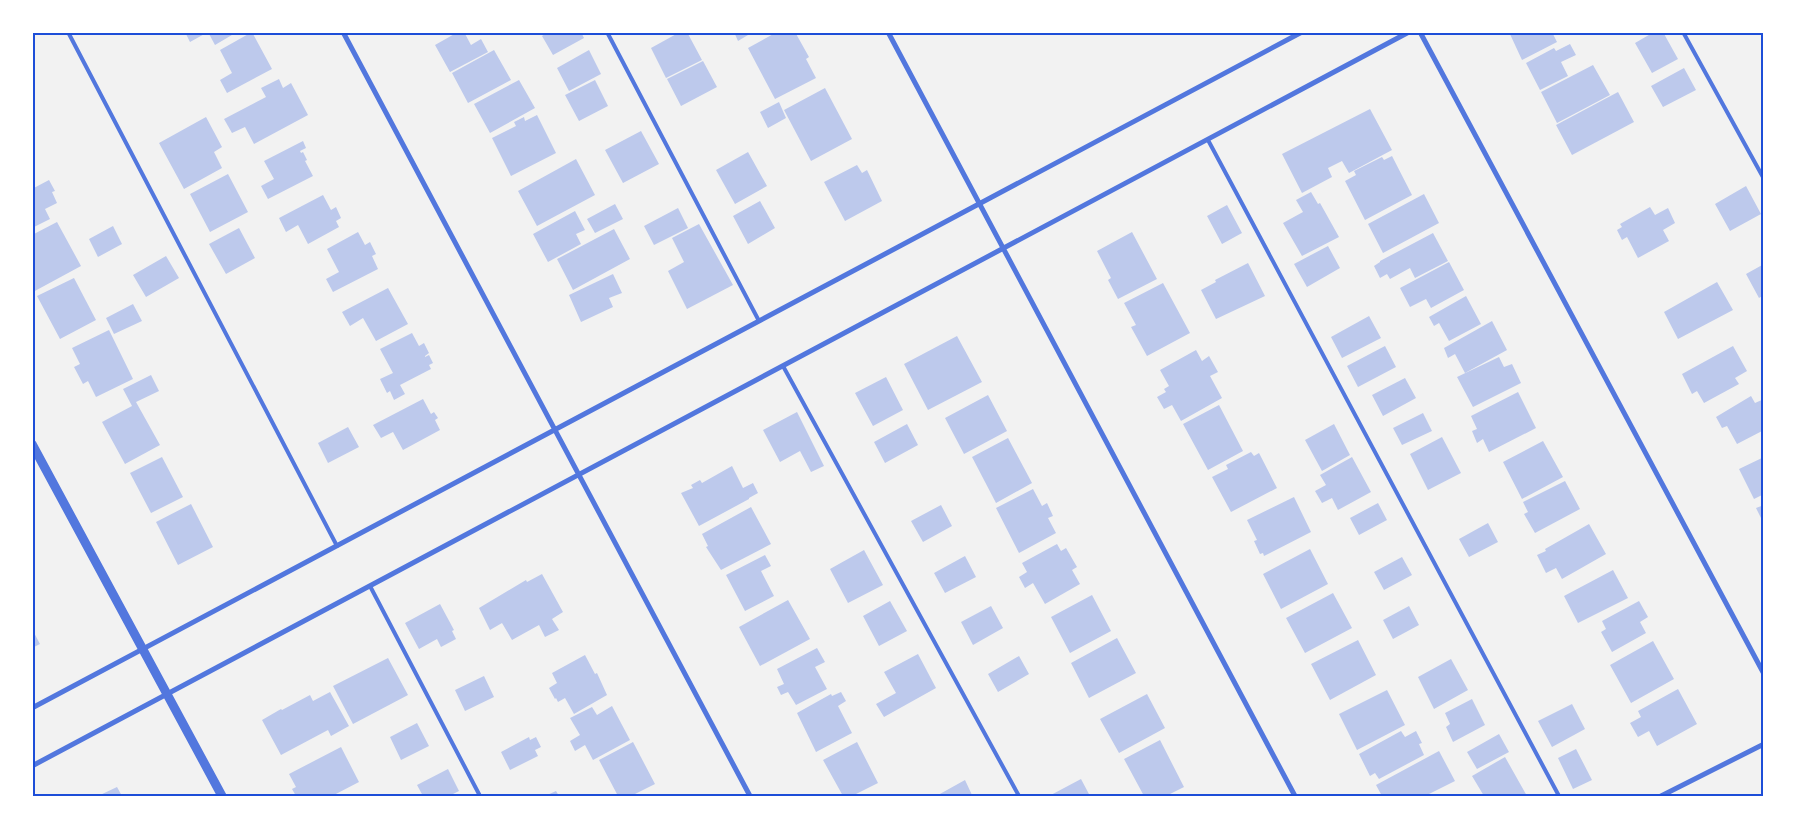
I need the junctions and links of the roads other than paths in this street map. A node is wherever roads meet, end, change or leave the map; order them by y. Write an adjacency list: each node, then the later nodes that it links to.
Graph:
1 (68, 32): 18 (lane)
2 (343, 32): 15 (street)
3 (608, 32): 13 (lane)
4 (888, 32): 11 (street)
5 (1302, 32): 11 (street)
6 (1409, 32): 9 (street)
7 (1420, 32): 21 (street)
8 (1683, 32): 10 (lane)
9 (1208, 140): 12 (street); 31 (lane)
10 (1764, 179)
11 (980, 204): 12 (street); 13 (street)
12 (1004, 249): 14 (street); 30 (street)
13 (759, 321): 15 (street)
14 (783, 366): 17 (street); 29 (lane)
15 (556, 430): 17 (street); 18 (street)
16 (32, 444): 20 (street)
17 (579, 474): 19 (street); 28 (street)
18 (337, 546): 20 (street)
19 (370, 586): 22 (street); 27 (lane)
20 (143, 649): 22 (street); 23 (street)
21 (1764, 674)
22 (168, 694): 25 (street); 26 (street)
23 (32, 708)
24 (1764, 744): 32 (street)
25 (32, 766)
26 (222, 796)
27 (480, 796)
28 (750, 796)
29 (1019, 796)
30 (1295, 796)
31 (1559, 796)
32 (1661, 796)

